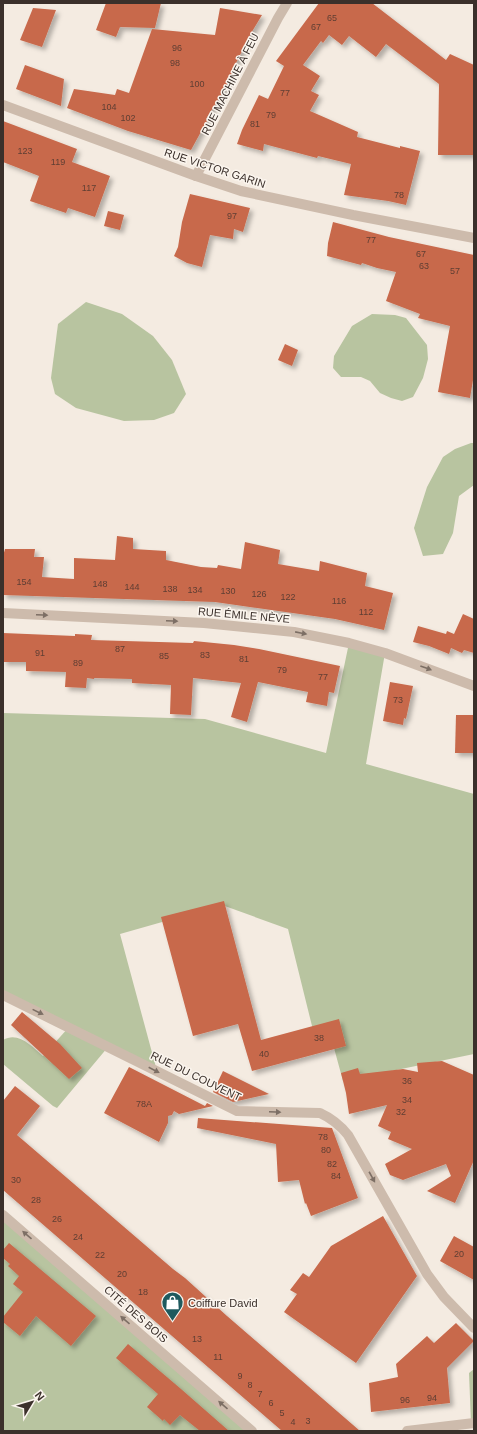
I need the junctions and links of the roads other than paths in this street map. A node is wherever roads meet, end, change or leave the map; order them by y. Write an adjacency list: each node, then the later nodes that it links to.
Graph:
1 (287, 3): 3 (street, RUE MACHINE À FEU)
2 (3, 105): 3 (street, RUE VICTOR GARIN)
3 (196, 176): 4 (street, RUE VICTOR GARIN)
4 (474, 238)
5 (3, 613): 6 (street, RUE ÉMILE NÈVE, one-way to 6)
6 (474, 686)
7 (3, 995): 9 (street, RUE DU COUVENT, one-way to 9)
8 (3, 1214): 11 (street, CITÉ DES BOIS, one-way to 8)
9 (474, 1328)
10 (474, 1423): 12 (street)
11 (252, 1431)
12 (407, 1431)

